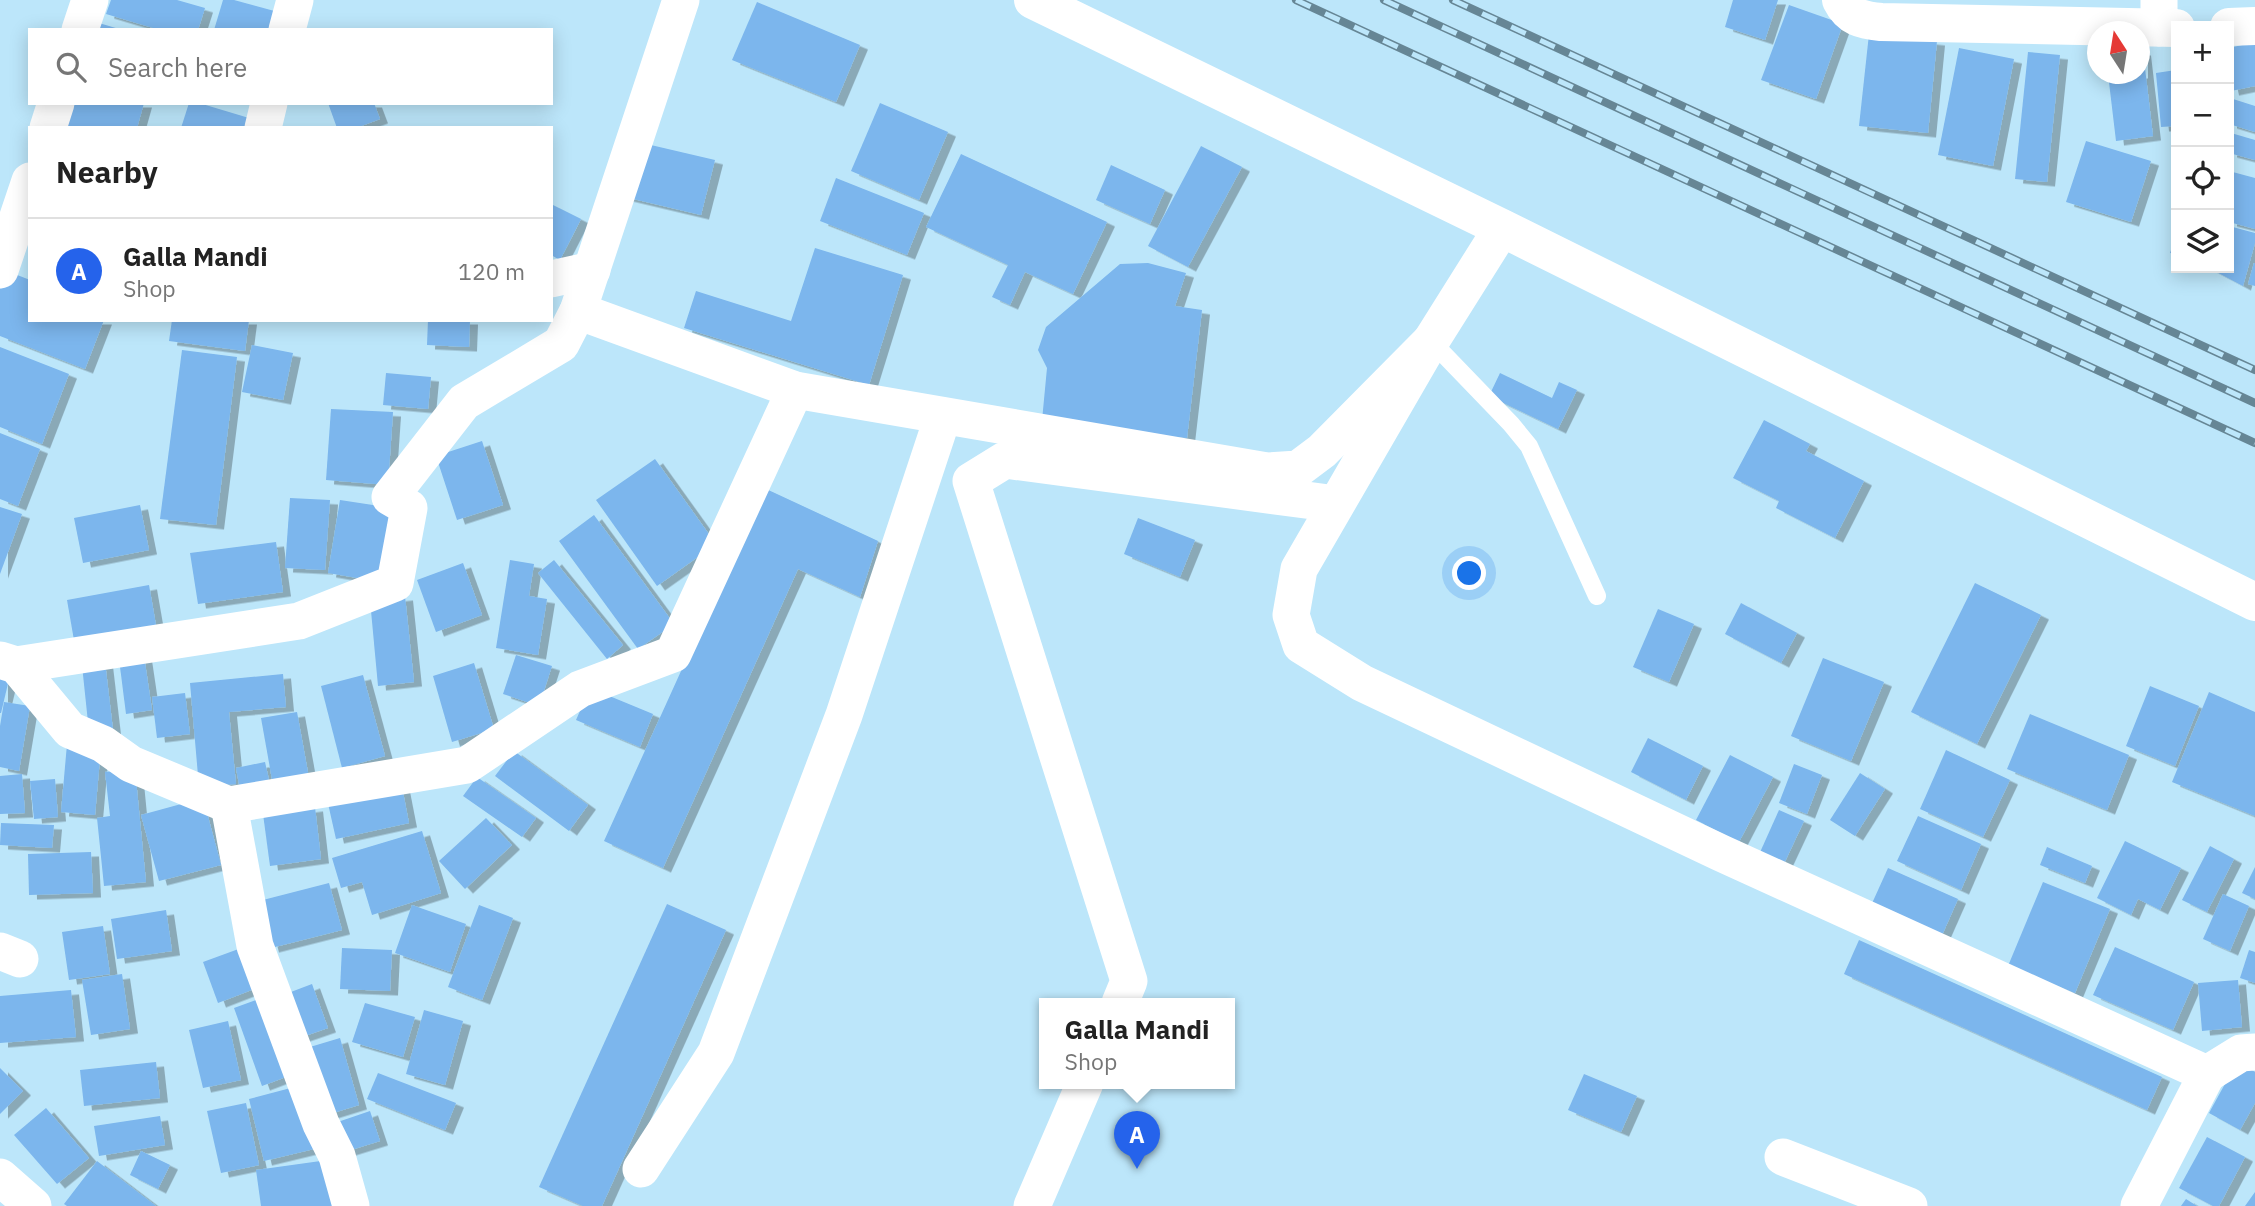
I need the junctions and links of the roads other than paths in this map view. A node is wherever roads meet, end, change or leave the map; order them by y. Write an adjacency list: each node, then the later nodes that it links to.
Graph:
1 (90, 0): 9 (street)
2 (295, 0): 10 (street)
3 (681, 0): 18 (street)
4 (1033, 0): 16 (street)
5 (1841, 0): 6 (street)
6 (2165, 19)
7 (2255, 26): 8 (street)
8 (2234, 27)
9 (81, 28)
10 (288, 28)
11 (55, 105): 13 (street)
12 (269, 105): 14 (street)
13 (49, 126)
14 (263, 126)
15 (28, 187): 17 (street)
16 (1502, 228): 21 (street); 26 (street)
17 (0, 270)
18 (592, 270): 19 (street); 20 (street)
19 (553, 279)
20 (579, 311): 22 (street); 27 (street)
21 (1431, 341): 23 (street); 24 (street); 25 (lane)
22 (795, 390): 23 (street); 28 (street)
23 (943, 416): 34 (street)
24 (1336, 504): 29 (street); 31 (street)
25 (1597, 596)
26 (2255, 602)
27 (8, 662): 28 (street)
28 (229, 805): 37 (street)
29 (1122, 998)
30 (2255, 1052): 31 (street)
31 (2207, 1074): 40 (street)
32 (1082, 1089): 38 (street)
33 (1783, 1157): 39 (street)
34 (641, 1169)
35 (0, 1177): 36 (street)
36 (33, 1206)
37 (351, 1206)
38 (1032, 1206)
39 (1909, 1206)
40 (2139, 1206)

